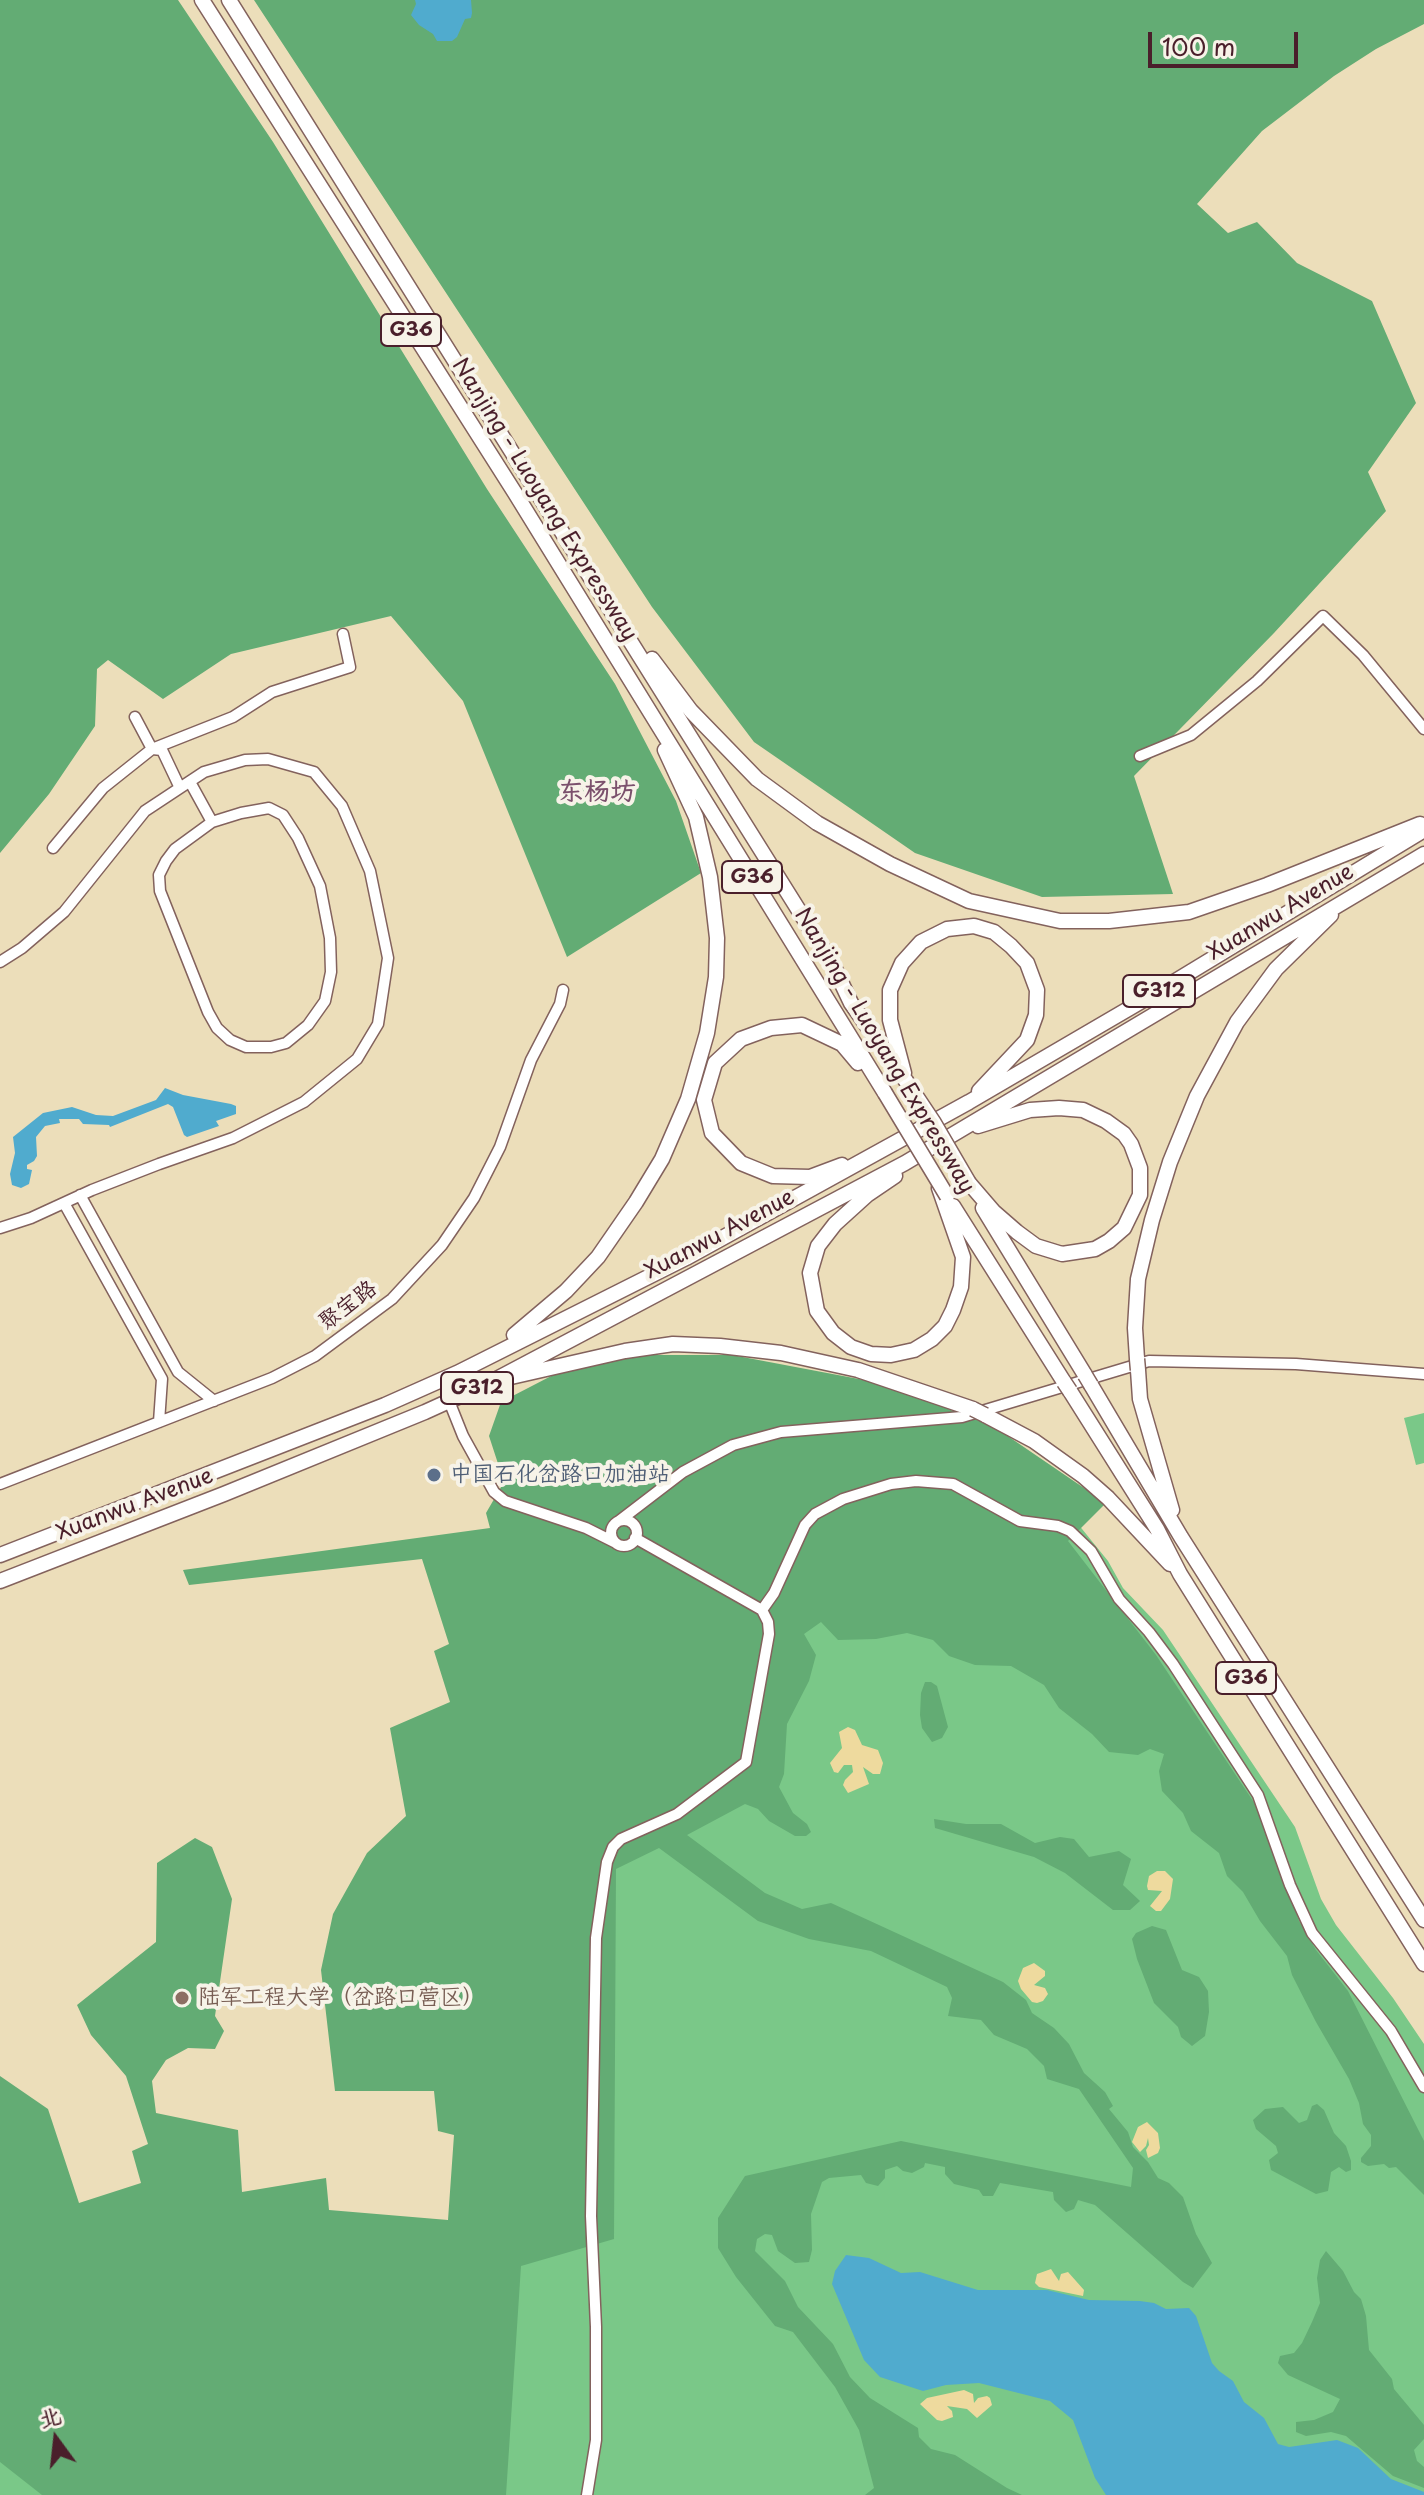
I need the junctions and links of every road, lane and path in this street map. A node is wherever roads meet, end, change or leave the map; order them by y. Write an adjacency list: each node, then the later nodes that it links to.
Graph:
1 (202, 0): 5 (highway, Nanjing - Luoyang Expressway / G36)
2 (229, 0): 3 (highway, Nanjing - Luoyang Expressway / G36)
3 (573, 548): 12 (highway); 19 (highway, Nanjing - Luoyang Expressway / G36)
4 (343, 634): 8 (street)
5 (619, 660): 20 (highway, Nanjing - Luoyang Expressway / G36); 30 (highway)
6 (135, 717): 8 (street)
7 (1424, 729): 9 (street)
8 (152, 749): 10 (street); 14 (street)
9 (1140, 756)
10 (185, 785): 11 (street); 17 (street); 26 (street)
11 (212, 822): 11 (street)
12 (1424, 822)
13 (1424, 830): 21 (highway, Xuanwu Avenue / G312)
14 (53, 848)
15 (1424, 854): 16 (highway, Xuanwu Avenue / G312)
16 (1358, 892): 22 (highway, Xuanwu Avenue / G312); 41 (highway)
17 (0, 962)
18 (563, 990): 33 (street, 聚宝路)
19 (906, 1081): 21 (highway); 25 (highway, Nanjing - Luoyang Expressway / G36, bridge)
20 (885, 1093): 24 (highway); 27 (highway, Nanjing - Luoyang Expressway / G36, bridge)
21 (969, 1102): 24 (highway, Xuanwu Avenue / G312)
22 (947, 1137): 23 (highway, Xuanwu Avenue / G312); 25 (highway)
23 (932, 1146): 27 (highway); 32 (highway, Xuanwu Avenue / G312)
24 (891, 1147): 30 (highway, Xuanwu Avenue / G312)
25 (969, 1183): 41 (highway, Nanjing - Luoyang Expressway / G36)
26 (80, 1195): 28 (street); 33 (street)
27 (945, 1197): 44 (highway, Nanjing - Luoyang Expressway / G36)
28 (64, 1203): 29 (street); 35 (street)
29 (0, 1228)
30 (457, 1373): 43 (highway, Xuanwu Avenue / G312)
31 (1424, 1374): 37 (street)
32 (491, 1382): 34 (highway, Xuanwu Avenue / G312); 44 (highway)
33 (214, 1401): 35 (street, 聚宝路)
34 (449, 1401): 39 (street); 45 (highway, Xuanwu Avenue / G312)
35 (159, 1422): 36 (street, 聚宝路)
36 (0, 1484)
37 (638, 1505): 38 (street); 40 (street)
38 (617, 1522): 39 (street); 40 (street); 42 (street)
39 (586, 1528): 42 (street)
40 (636, 1534): 42 (street); 46 (street)
41 (1181, 1537): 47 (highway, Nanjing - Luoyang Expressway / G36)
42 (616, 1543)
43 (0, 1555)
44 (1180, 1574): 48 (highway, Nanjing - Luoyang Expressway / G36)
45 (0, 1581)
46 (762, 1610): 49 (street); 50 (street)
47 (1424, 1920)
48 (1424, 1964)
49 (1424, 2087)
50 (587, 2495)

